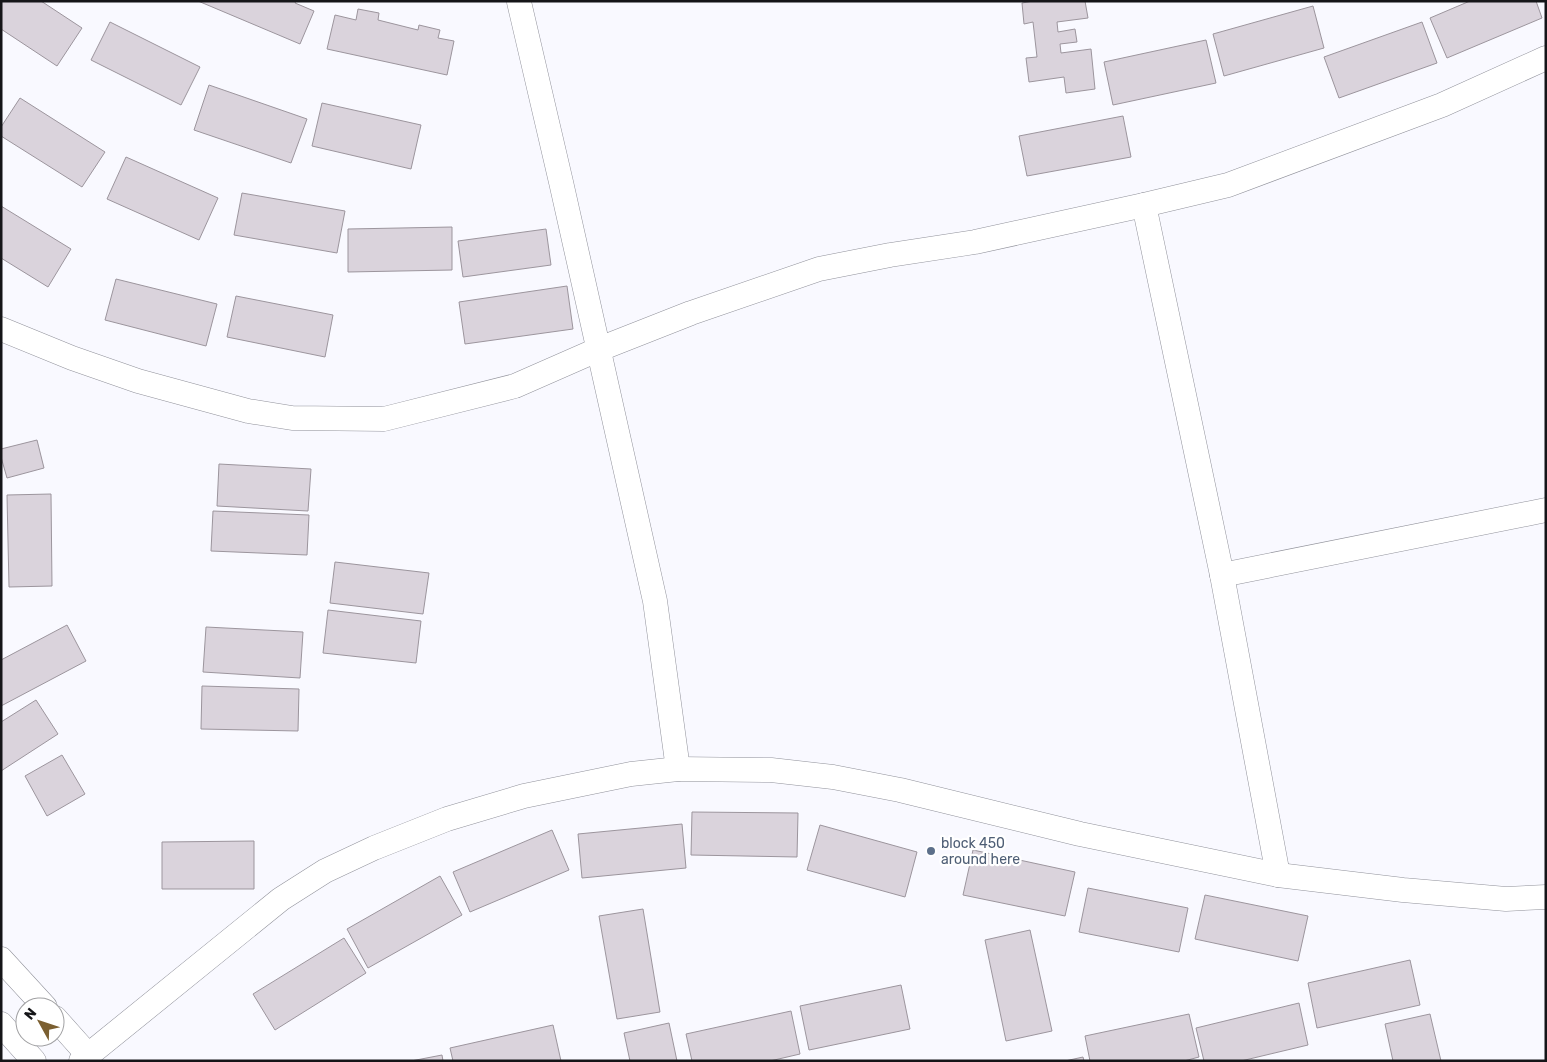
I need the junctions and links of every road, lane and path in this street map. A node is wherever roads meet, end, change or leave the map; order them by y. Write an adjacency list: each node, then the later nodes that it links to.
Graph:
1 (518, 2): 5 (street)
2 (1546, 58): 3 (street)
3 (1144, 206): 5 (street); 7 (street)
4 (1, 329): 5 (street)
5 (597, 350): 8 (street)
6 (1546, 510): 7 (street)
7 (1222, 575): 9 (street)
8 (678, 769): 9 (street); 15 (street)
9 (1278, 875): 10 (street)
10 (1546, 897)
11 (1, 959): 12 (street)
12 (36, 997)
13 (1, 1024): 16 (street)
14 (65, 1031): 15 (street)
15 (85, 1058)
16 (34, 1061)

